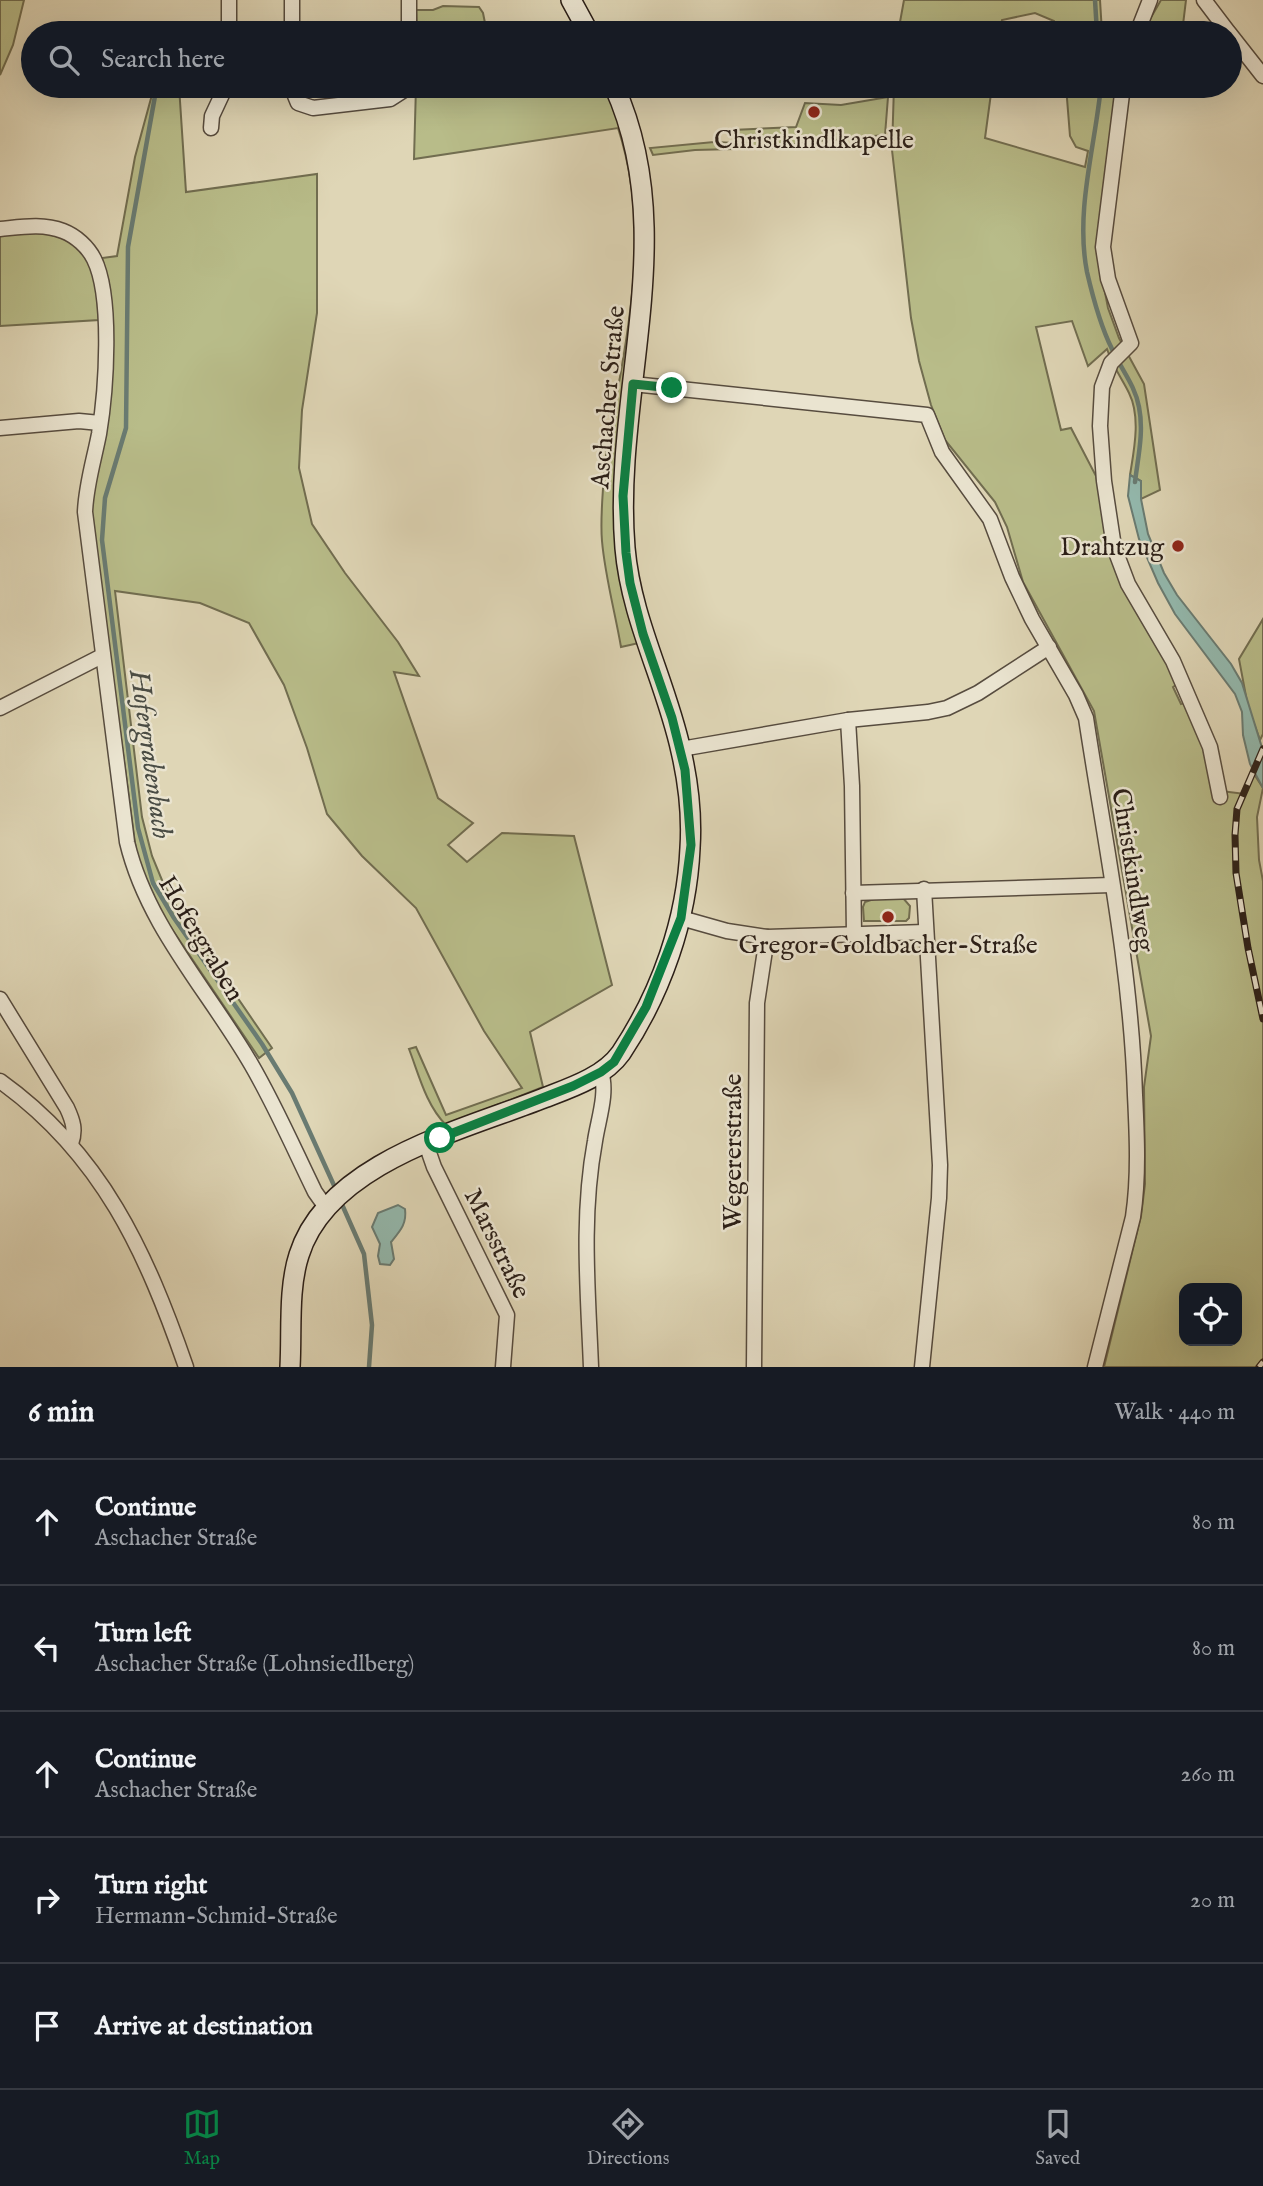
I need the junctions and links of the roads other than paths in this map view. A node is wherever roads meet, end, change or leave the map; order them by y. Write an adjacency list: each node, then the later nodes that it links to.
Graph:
1 (229, 0): 7 (street)
2 (292, 0): 8 (street)
3 (409, 0): 9 (street)
4 (571, 0): 10 (street)
5 (1150, 0): 11 (street)
6 (1204, 0): 12 (street)
7 (229, 21)
8 (292, 21)
9 (409, 21)
10 (582, 21)
11 (1142, 21)
12 (1221, 21)
13 (1242, 49): 14 (street)
14 (1263, 76)
15 (220, 98): 20 (street)
16 (296, 98): 17 (street)
17 (392, 98)
18 (618, 98): 22 (street, Aschacher Straße)
19 (1122, 98): 30 (street)
20 (211, 128)
21 (0, 229): 23 (street, Hofergraben)
22 (633, 384): 25 (street, Christkindlweg); 29 (street, Aschacher Straße)
23 (100, 422): 24 (street); 26 (street, Hofergraben)
24 (0, 428)
25 (1049, 647): 28 (street); 31 (street, Christkindlweg)
26 (102, 656): 27 (street); 43 (street, Hofergraben)
27 (0, 708)
28 (848, 720): 29 (street); 33 (street)
29 (681, 749): 34 (street, Aschacher Straße)
30 (1220, 797)
31 (1111, 885): 32 (street); 50 (street, Christkindlweg)
32 (924, 890): 33 (street); 35 (street)
33 (853, 893): 36 (street)
34 (681, 918): 37 (street); 39 (street, Aschacher Straße)
35 (925, 932): 36 (street); 49 (street)
36 (854, 934): 37 (street)
37 (767, 937): 48 (street, Wegererstraße)
38 (0, 999): 41 (street)
39 (601, 1072): 42 (street); 47 (street)
40 (0, 1082): 41 (street)
41 (71, 1144): 44 (street)
42 (426, 1144): 43 (street); 46 (street, Marsstraße)
43 (326, 1206): 45 (street)
44 (186, 1367)
45 (290, 1367)
46 (503, 1367)
47 (591, 1367)
48 (754, 1367)
49 (922, 1367)
50 (1095, 1367)

